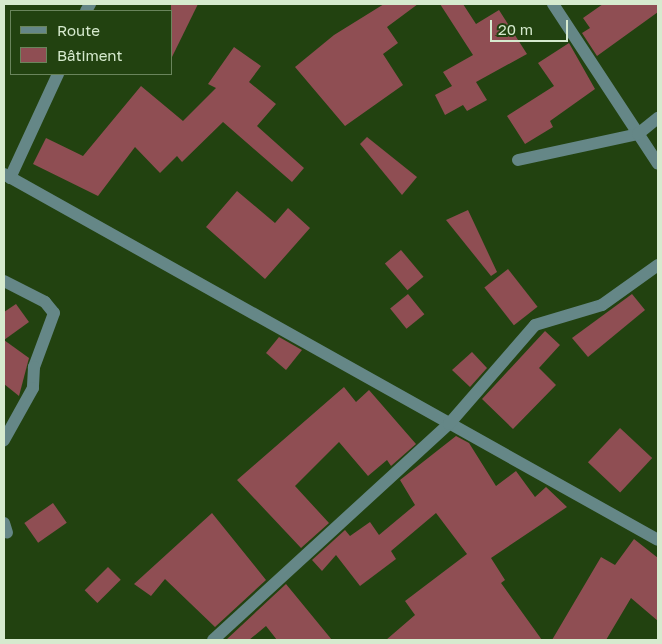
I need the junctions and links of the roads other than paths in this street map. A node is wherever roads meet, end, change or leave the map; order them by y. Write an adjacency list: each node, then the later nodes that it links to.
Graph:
1 (553, 4): 4 (street)
2 (58, 75): 7 (street)
3 (658, 118): 4 (street)
4 (638, 134): 5 (street); 6 (street)
5 (518, 160)
6 (658, 164)
7 (7, 176): 10 (street)
8 (658, 265): 10 (street)
9 (4, 281): 11 (street)
10 (449, 424): 12 (street); 13 (street)
11 (4, 440)
12 (658, 540)
13 (213, 640)

